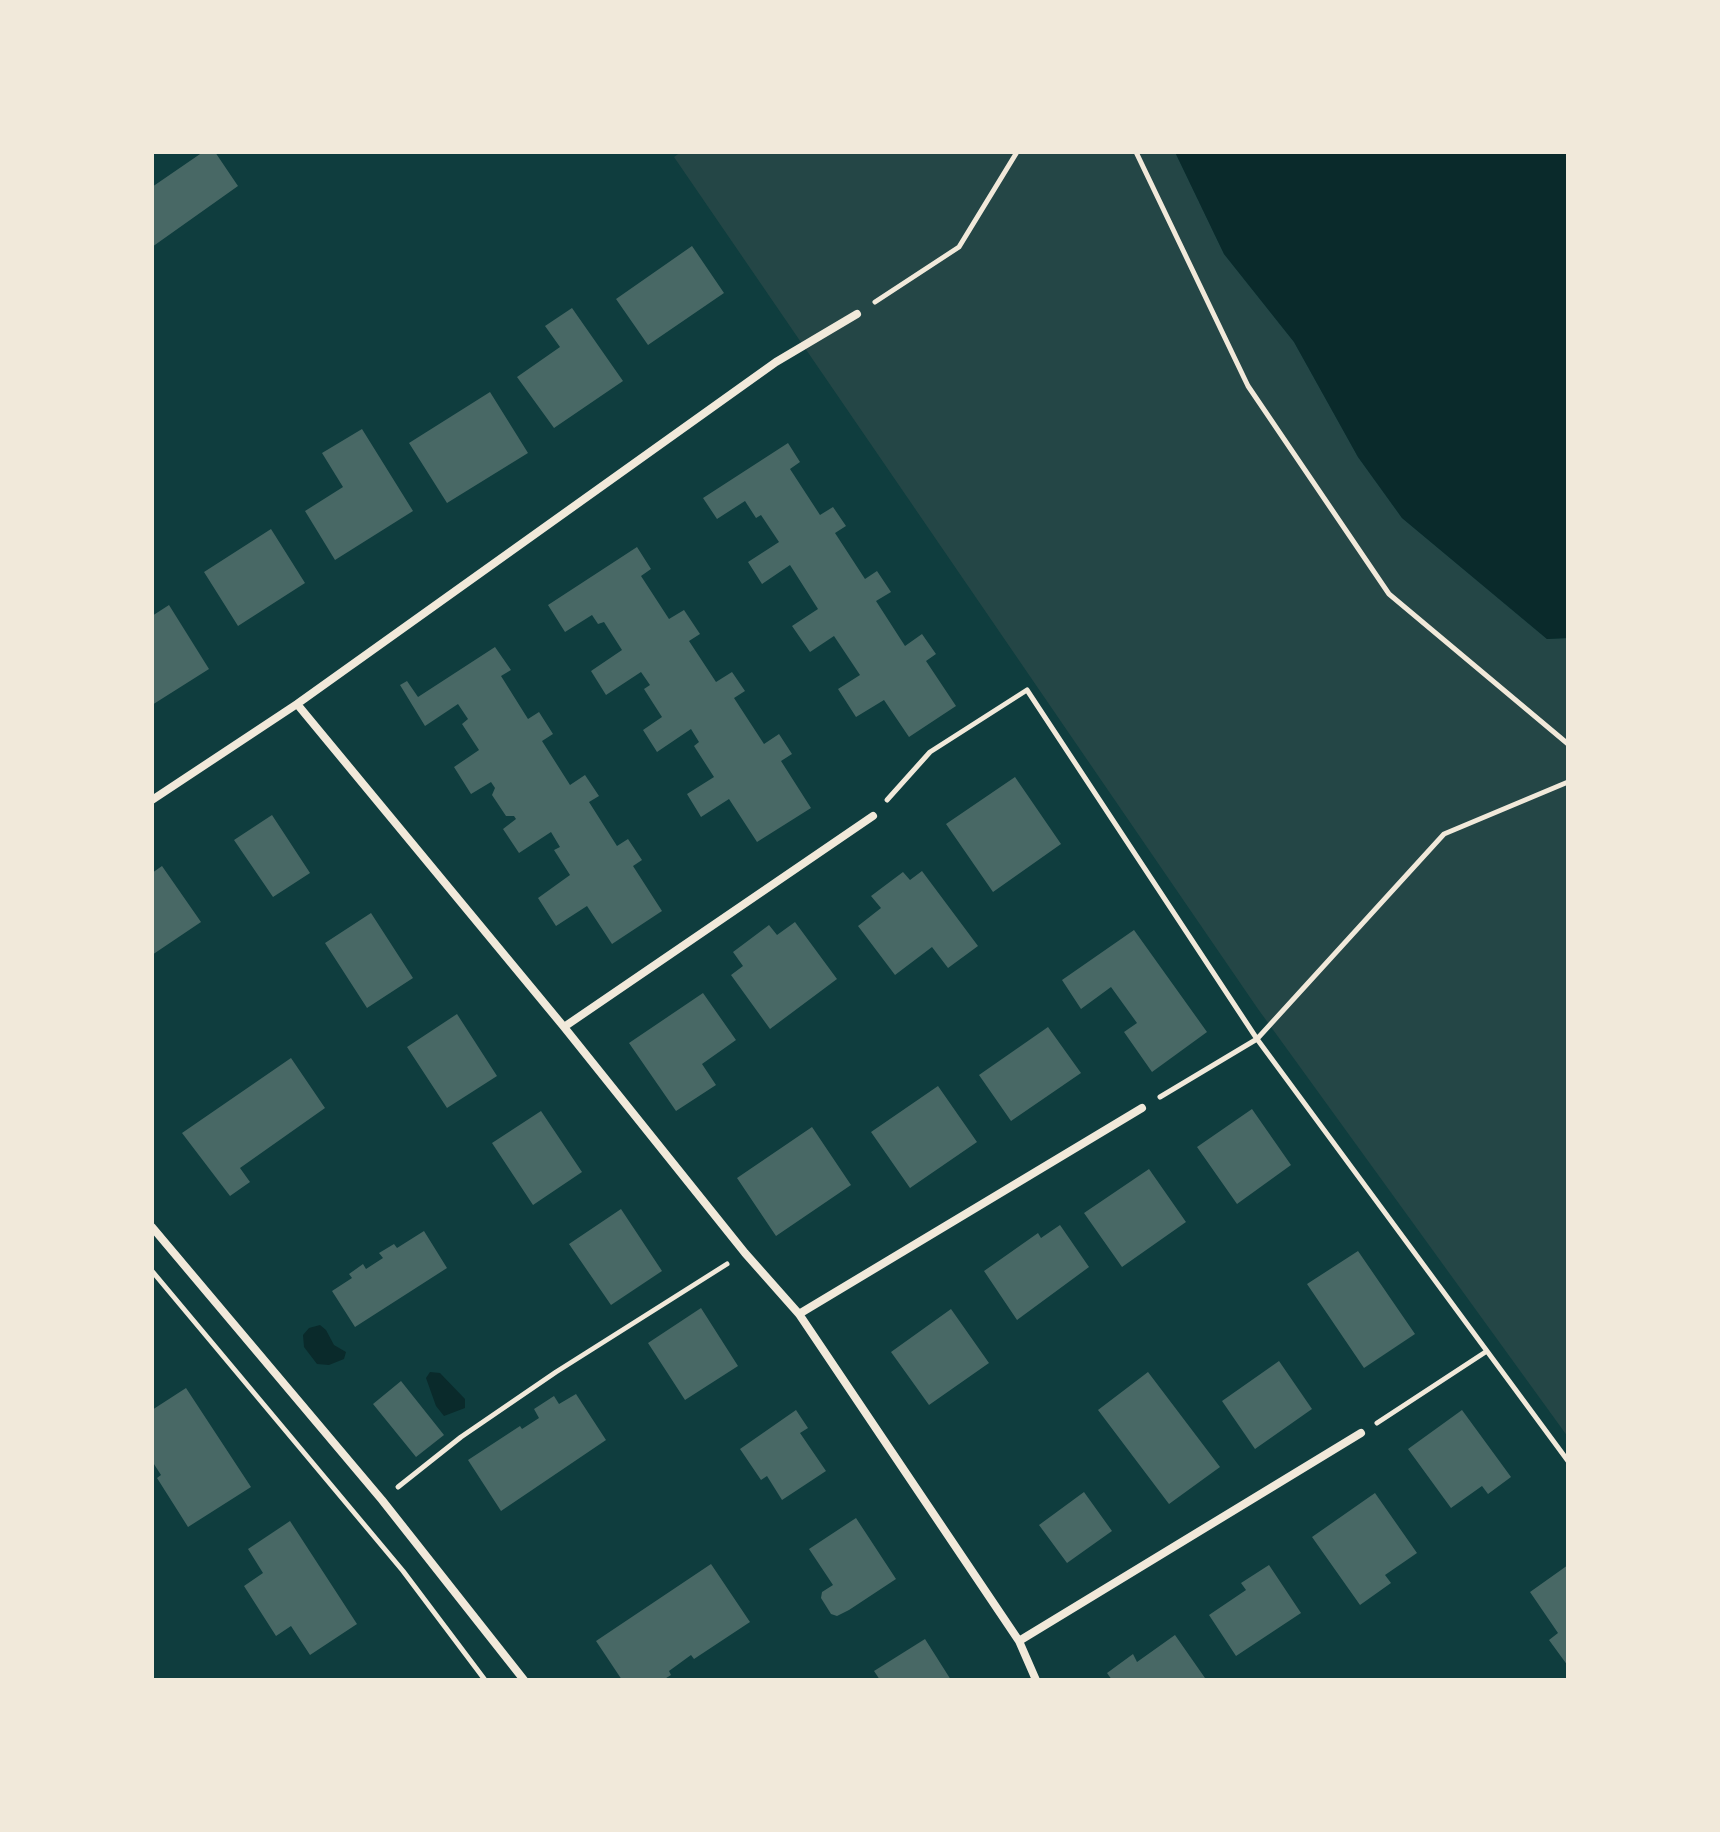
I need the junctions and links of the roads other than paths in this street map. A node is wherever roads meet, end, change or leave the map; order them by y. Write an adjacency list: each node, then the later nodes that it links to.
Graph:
1 (857, 314): 2 (street)
2 (297, 704): 3 (street); 5 (street)
3 (152, 800)
4 (873, 816): 5 (street)
5 (564, 1027): 8 (street)
6 (1142, 1108): 8 (street)
7 (152, 1227): 11 (street)
8 (799, 1314): 10 (street)
9 (1361, 1433): 10 (street)
10 (1019, 1641): 12 (street)
11 (524, 1680)
12 (1036, 1680)

